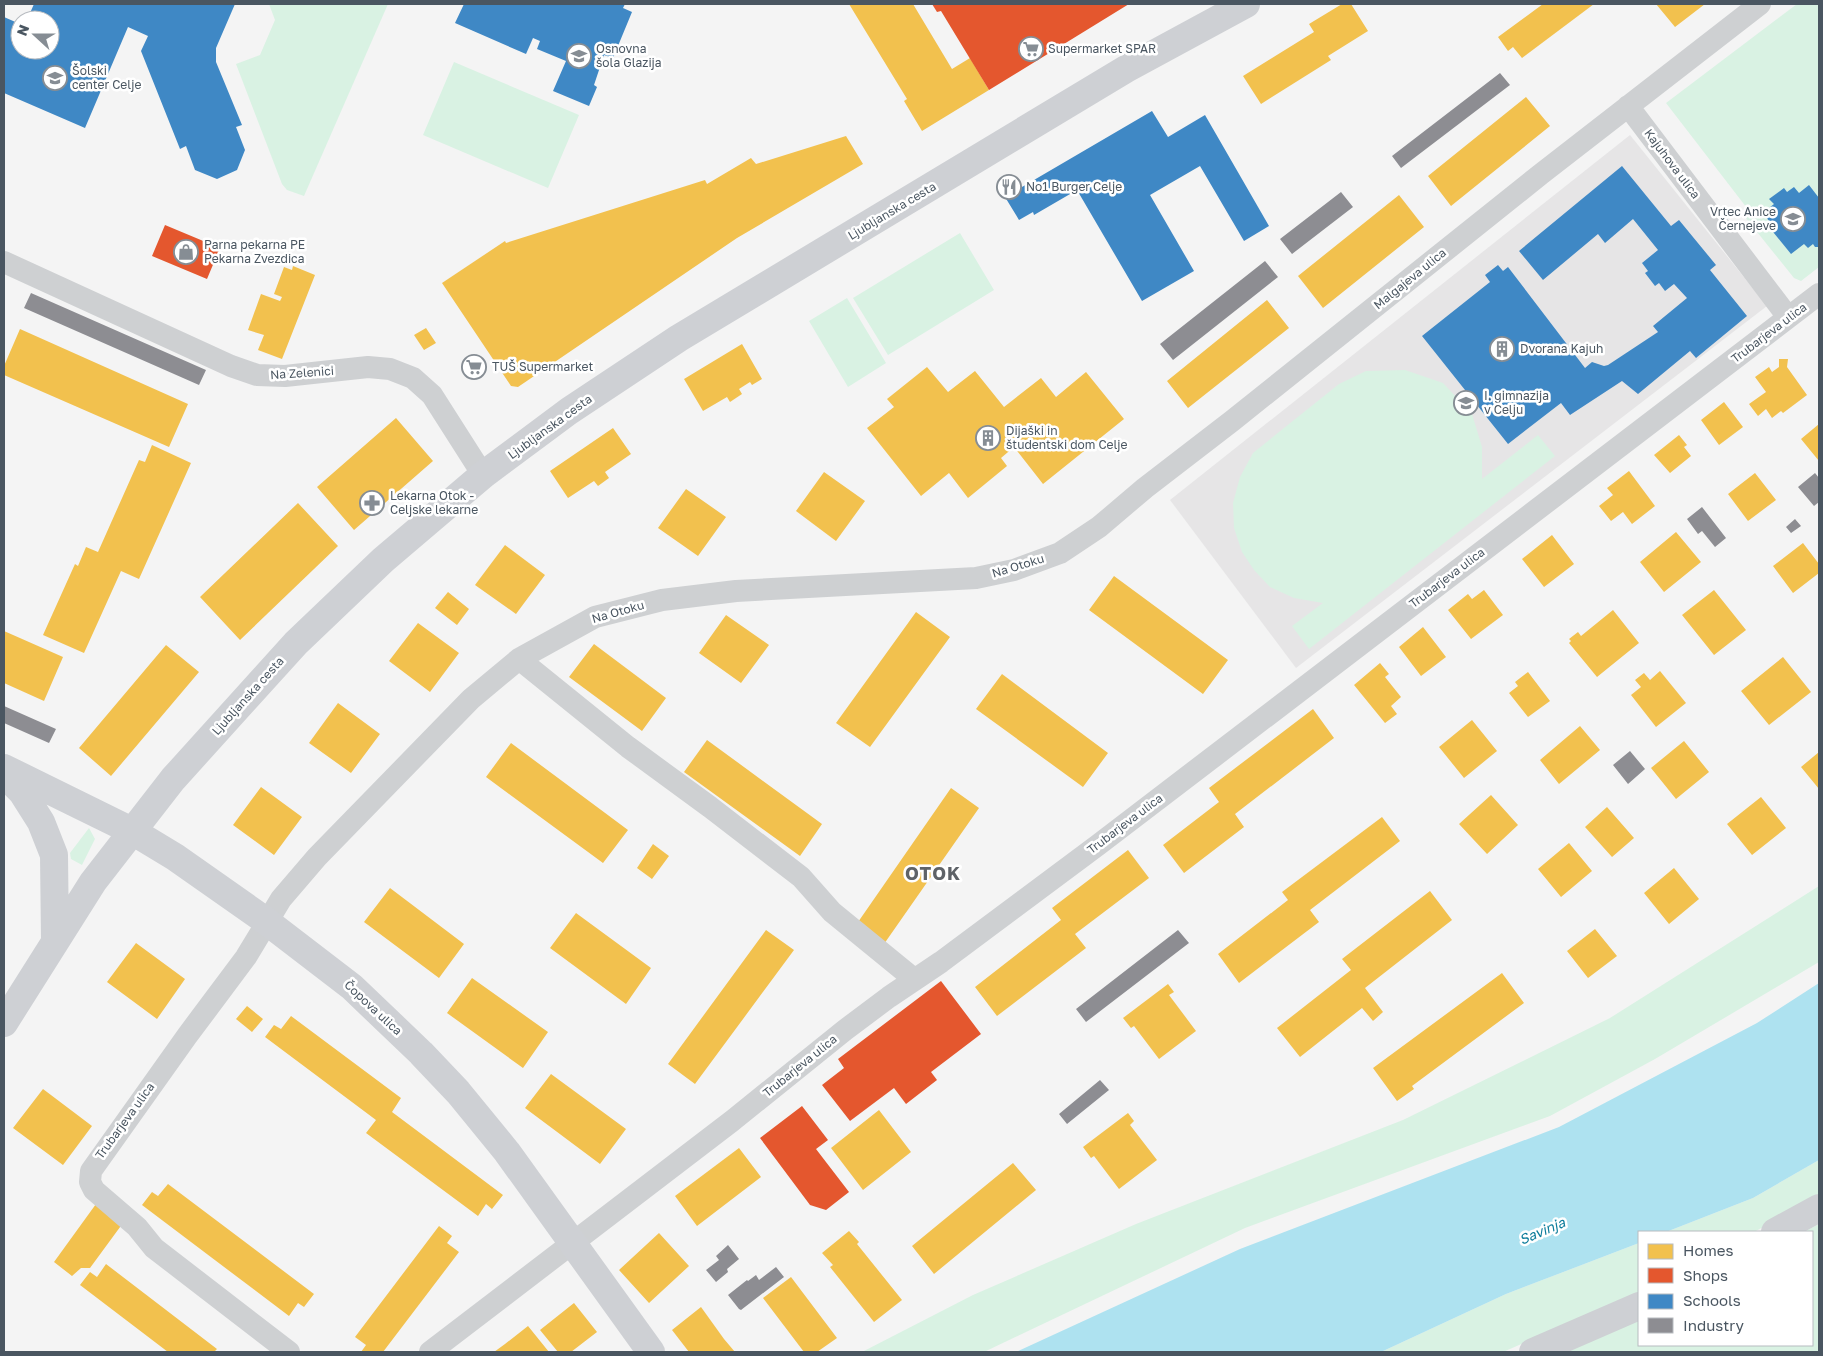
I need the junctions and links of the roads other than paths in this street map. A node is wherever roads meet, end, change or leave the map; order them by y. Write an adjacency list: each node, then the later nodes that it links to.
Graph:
1 (1246, 4): 7 (street, Ljubljanska cesta)
2 (1760, 4): 3 (street, Malgajeva ulica)
3 (1628, 106): 6 (street, Kajuhova ulica); 8 (street, Malgajeva ulica)
4 (4, 262): 7 (street, Na Zelenici)
5 (1819, 294): 6 (street, Trubarjeva ulica)
6 (1788, 318): 15 (street, Trubarjeva ulica)
7 (483, 475): 12 (street, Ljubljanska cesta)
8 (1060, 553): 9 (street, Na Otoku)
9 (519, 659): 13 (street, Na Otoku); 15 (street)
10 (4, 768): 12 (street, Čopova ulica)
11 (4, 774): 14 (street)
12 (132, 831): 13 (street, Čopova ulica); 14 (street, Ljubljanska cesta)
13 (273, 910): 19 (street, Čopova ulica); 21 (street, Trubarjeva ulica)
14 (55, 940): 16 (street, Ljubljanska cesta)
15 (914, 979): 19 (street, Trubarjeva ulica)
16 (4, 1023)
17 (1819, 1208): 18 (street)
18 (1777, 1231)
19 (574, 1242): 22 (street, Trubarjeva ulica); 23 (street, Čopova ulica)
20 (1638, 1306): 24 (street)
21 (289, 1352)
22 (430, 1352)
23 (651, 1352)
24 (1533, 1352)

